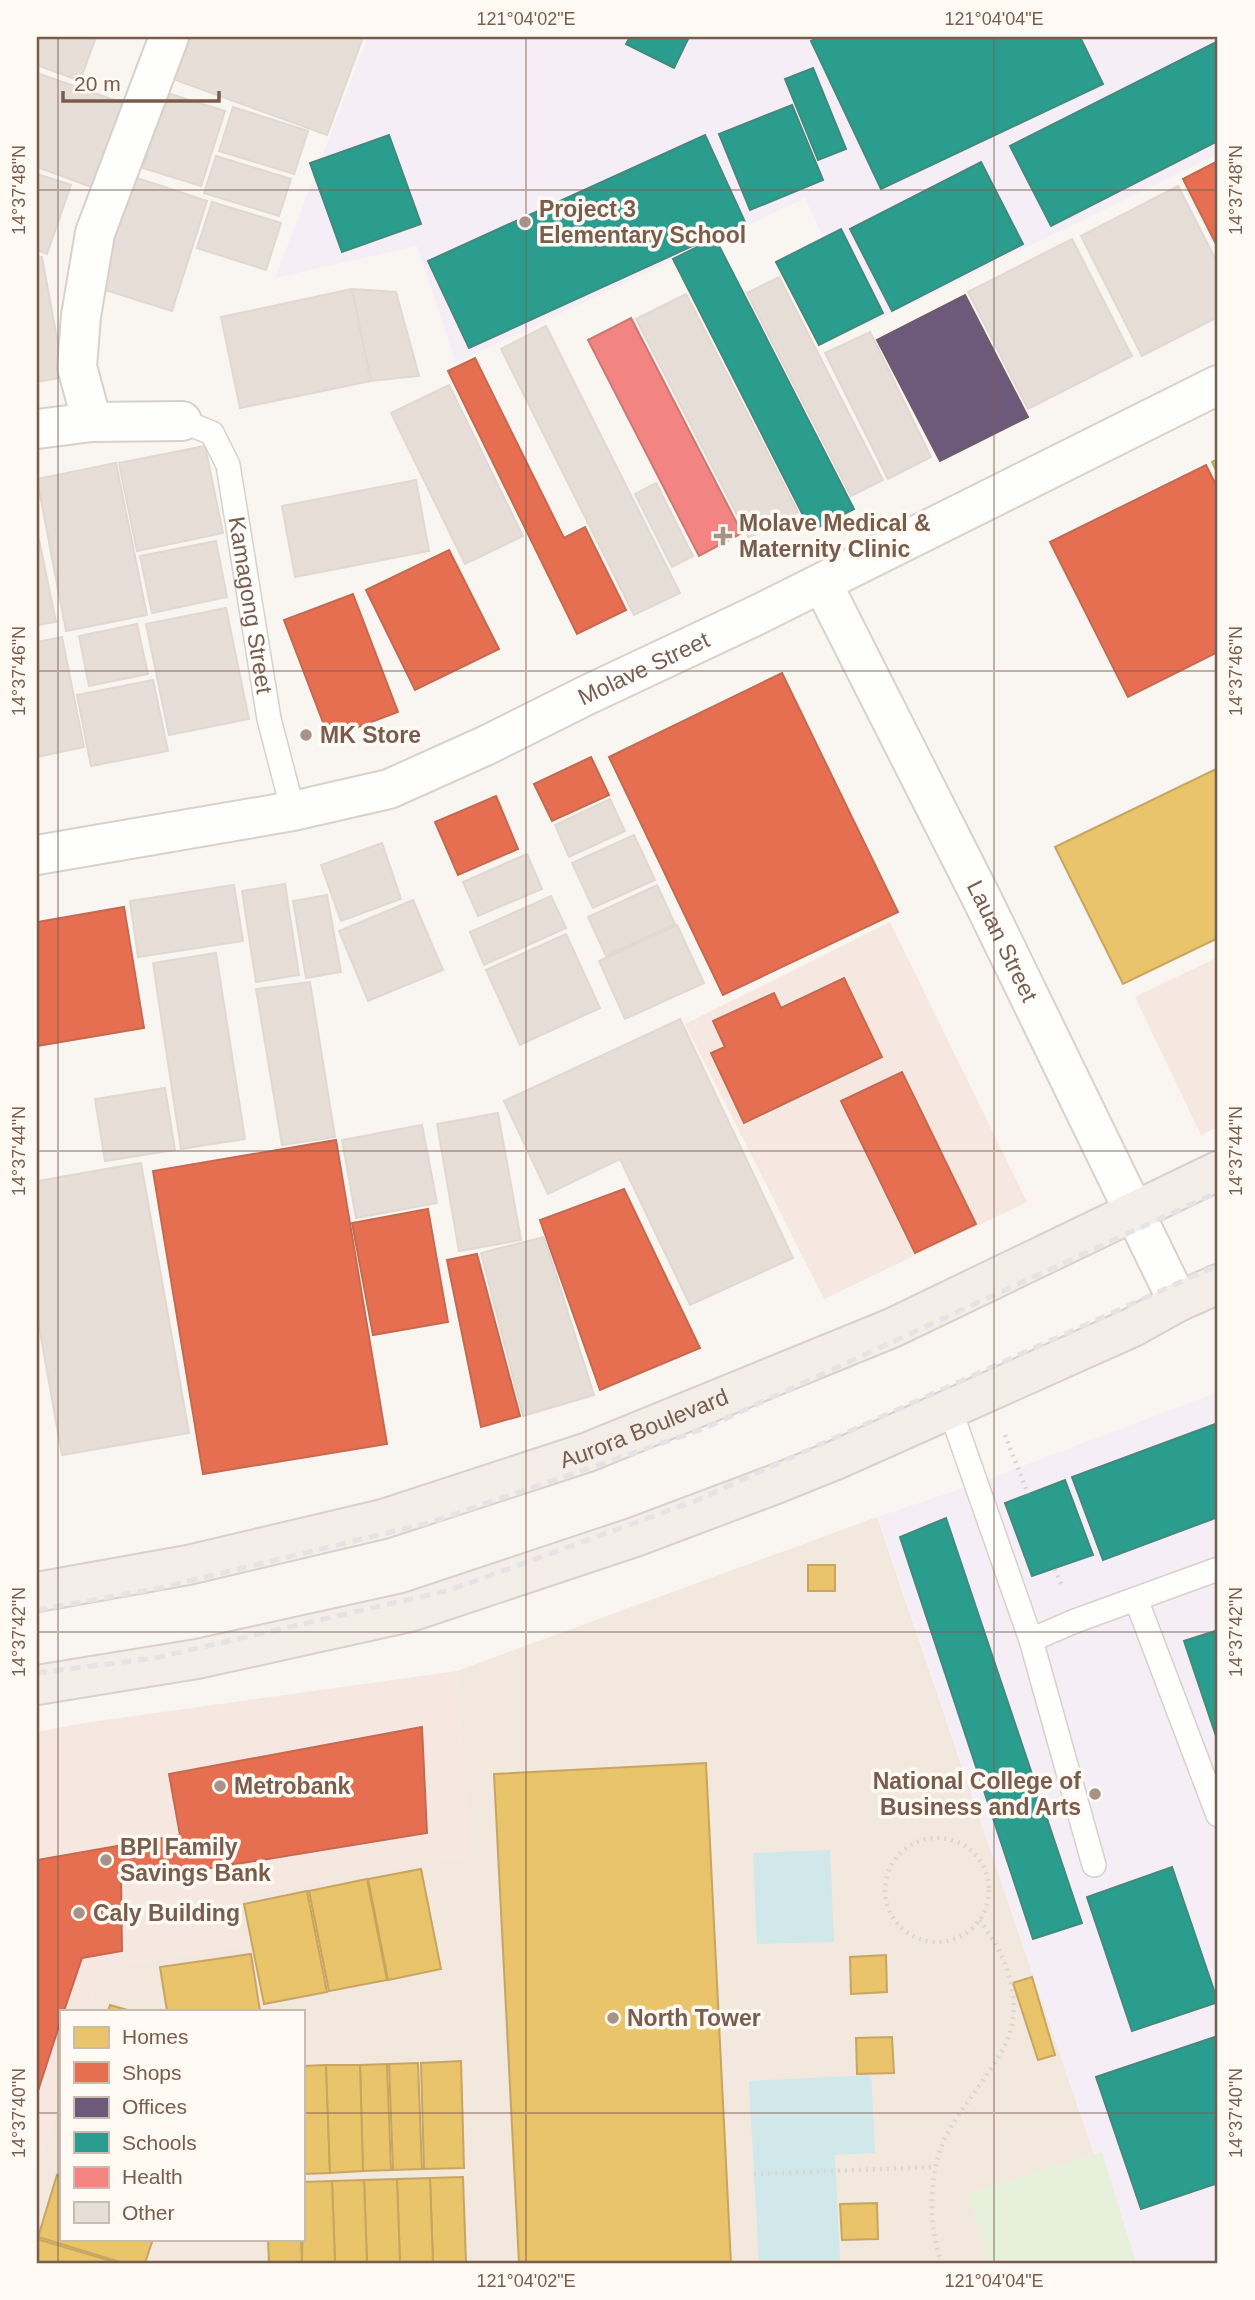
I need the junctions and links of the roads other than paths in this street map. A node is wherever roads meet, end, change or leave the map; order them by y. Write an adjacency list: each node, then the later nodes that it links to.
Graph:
1 (169, 37): 4 (street)
2 (1218, 385): 6 (street, Molave Street)
3 (182, 421): 4 (street); 7 (lane, Kamagong Street)
4 (92, 422): 5 (street)
5 (37, 429)
6 (822, 583): 7 (street, Molave Street); 10 (street, Lauan Street)
7 (293, 811): 8 (street, Molave Street)
8 (37, 855)
9 (1218, 1171): 10 (main road, Aurora Boulevard)
10 (1135, 1210): 12 (street, Lauan Street); 15 (main road, Aurora Boulevard)
11 (1218, 1284): 12 (main road)
12 (1178, 1302): 13 (main road)
13 (950, 1409): 17 (lane); 18 (main road)
14 (1218, 1569): 16 (lane)
15 (37, 1592)
16 (1136, 1599): 17 (lane); 19 (lane)
17 (1031, 1640): 20 (lane)
18 (37, 1685)
19 (1218, 1815)
20 (1094, 1866)

